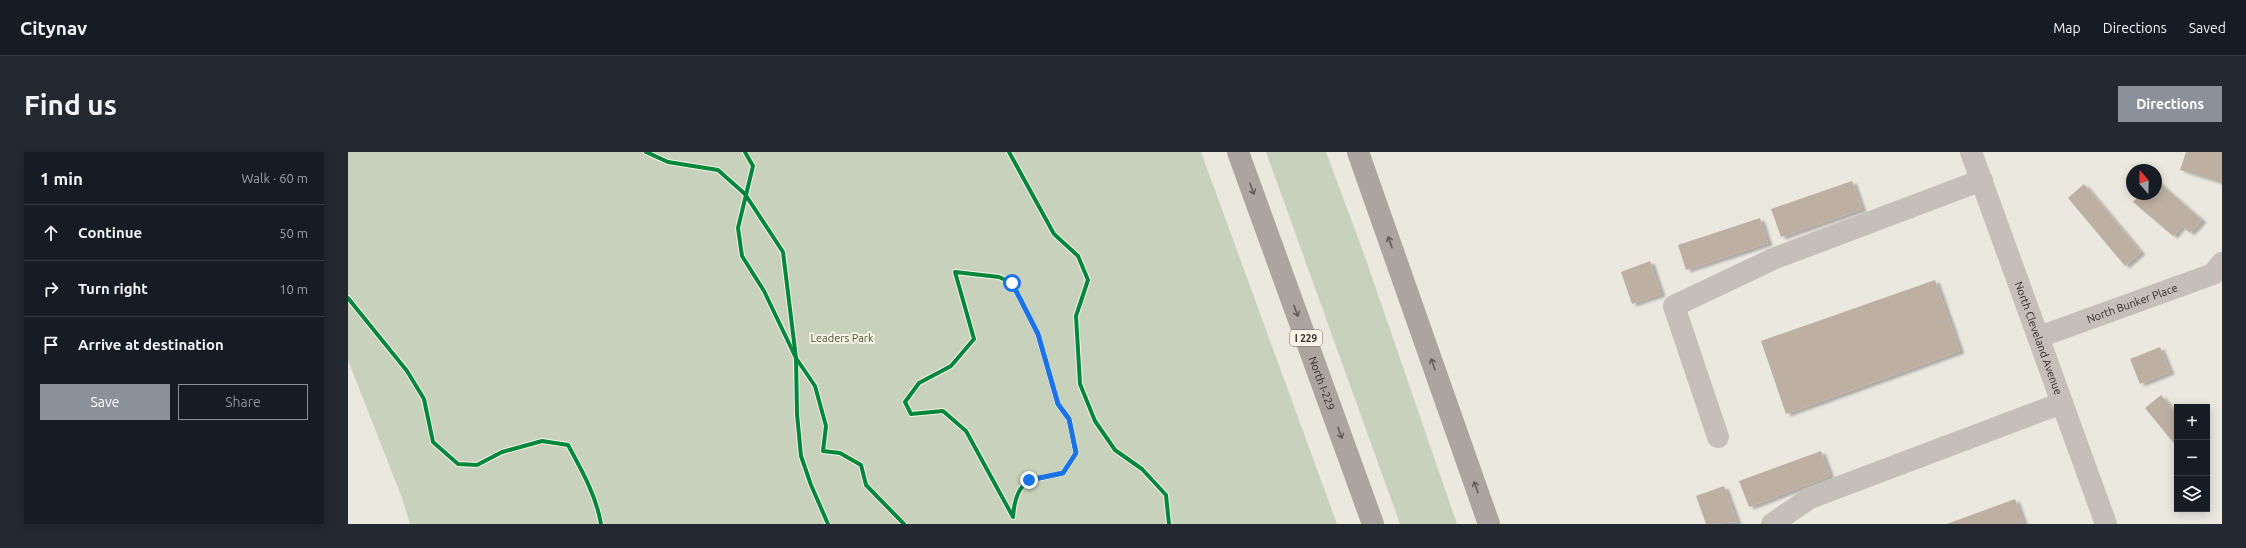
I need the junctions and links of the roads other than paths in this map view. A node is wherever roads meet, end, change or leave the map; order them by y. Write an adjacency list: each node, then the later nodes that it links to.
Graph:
1 (1238, 152): 9 (highway, North I-229 / I 229, one-way to 9)
2 (1358, 152): 10 (highway, one-way to 2)
3 (1971, 152): 4 (street, North Cleveland Avenue)
4 (1982, 180): 6 (street, North Cleveland Avenue); 8 (street)
5 (2222, 263): 6 (street, North Bunker Place)
6 (2039, 337): 7 (street, North Cleveland Avenue)
7 (2062, 403): 11 (street); 12 (street, North Cleveland Avenue)
8 (1718, 437)
9 (1373, 524)
10 (1489, 524)
11 (1772, 524)
12 (2106, 524)

